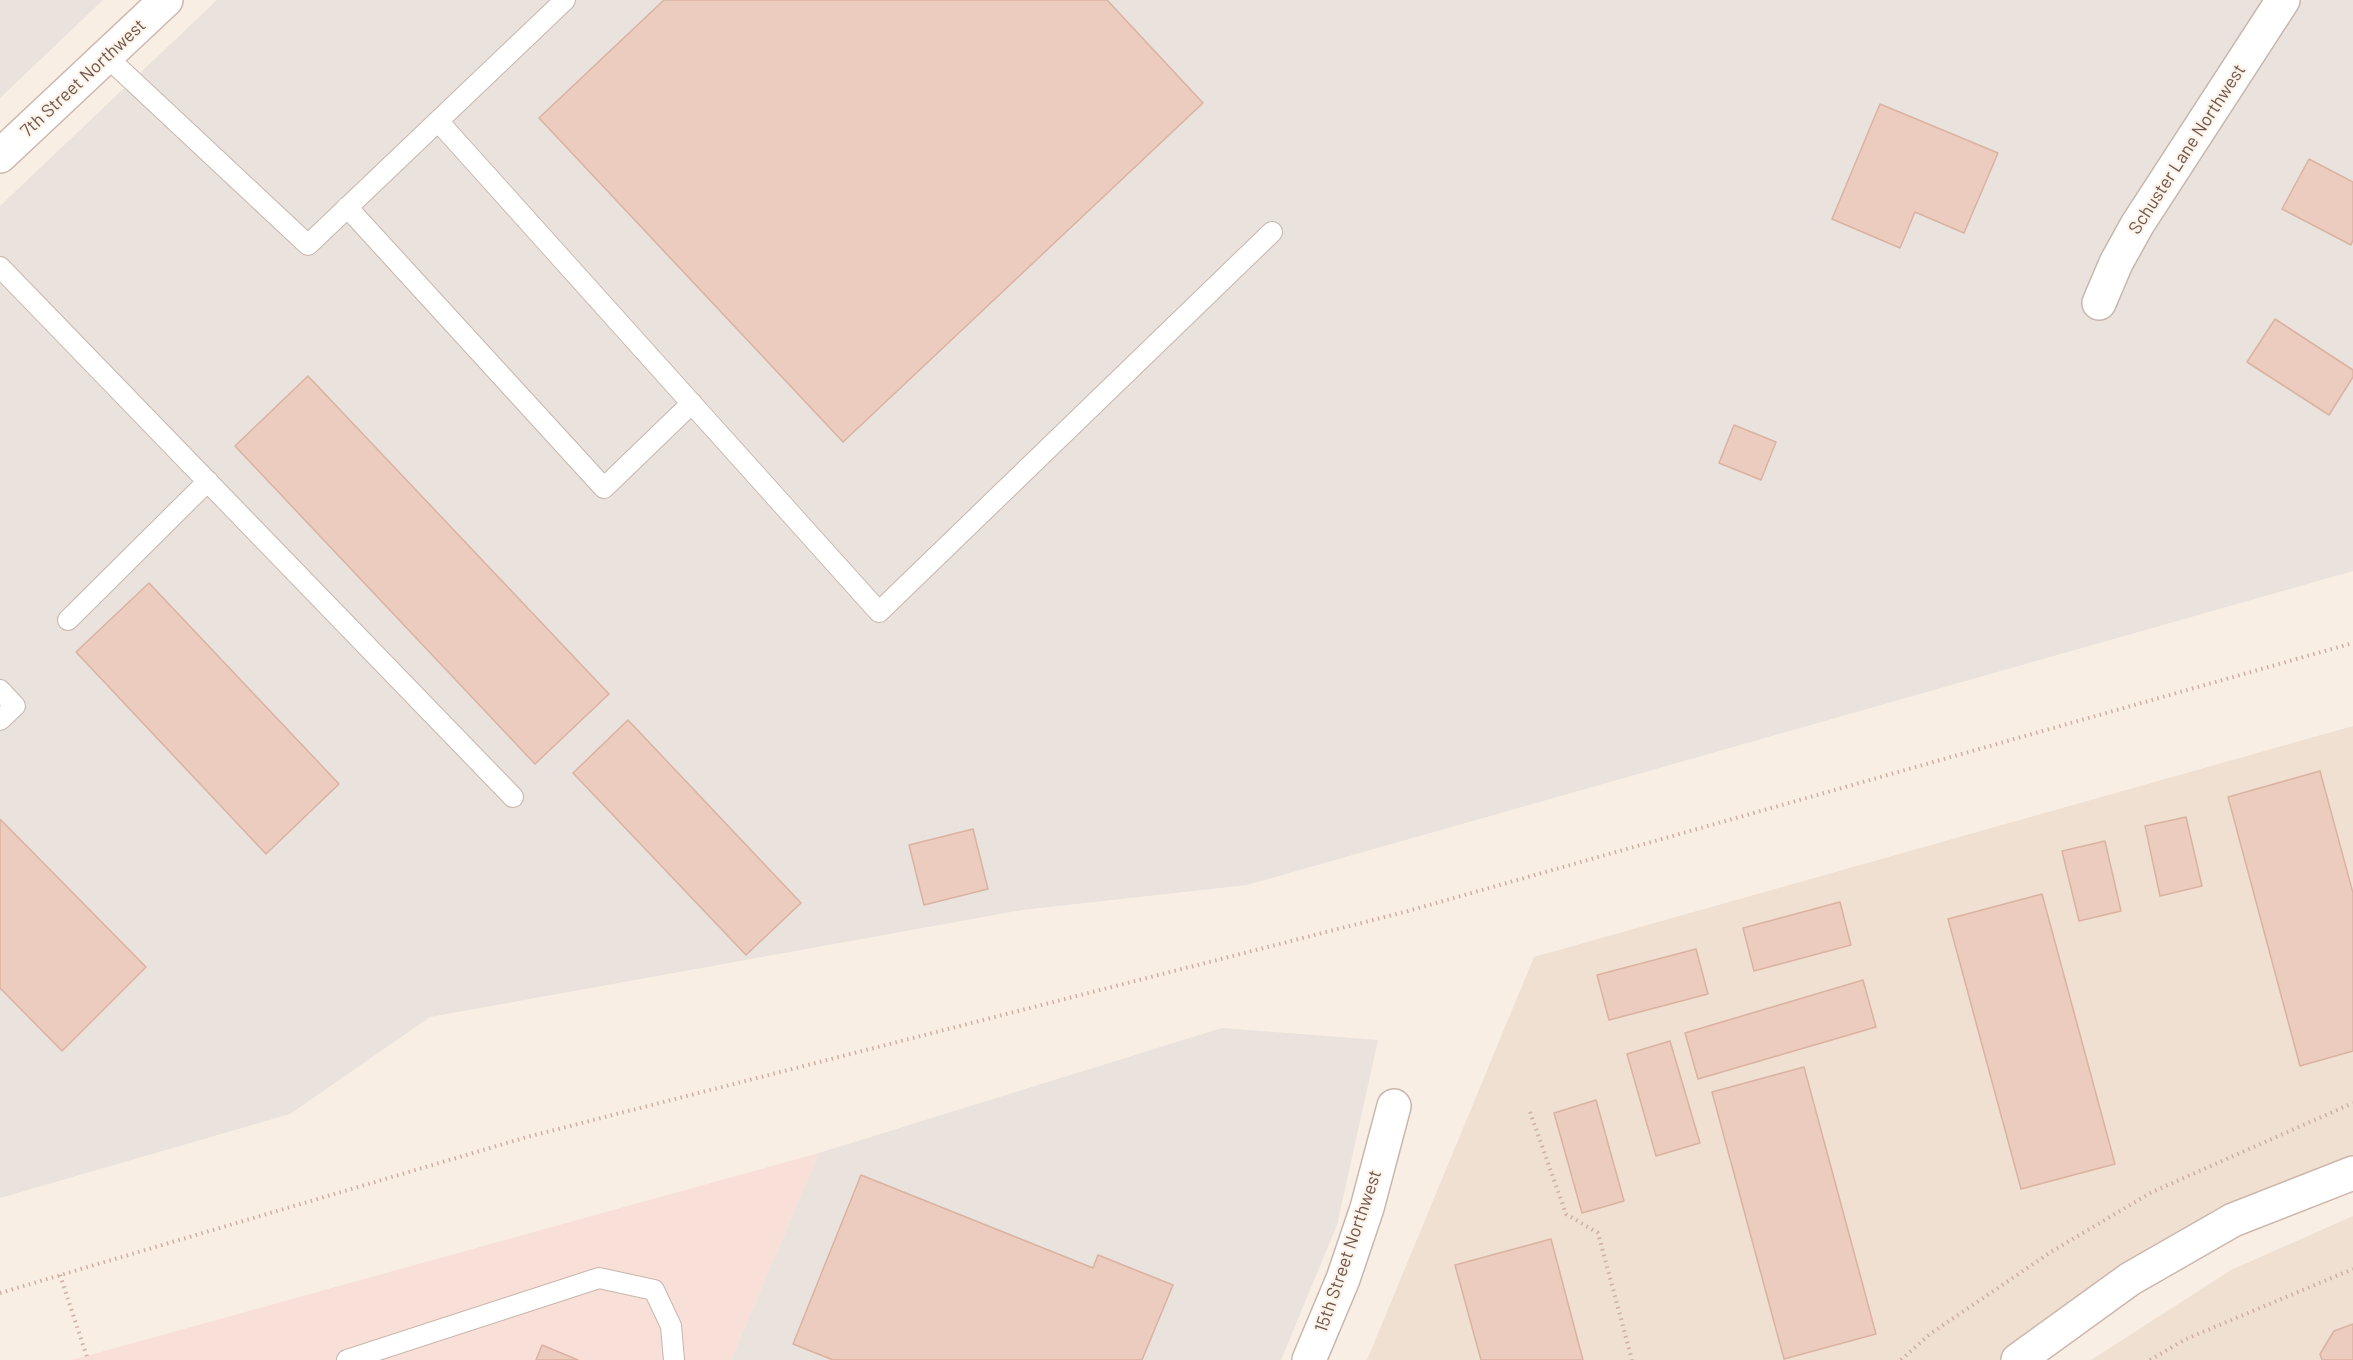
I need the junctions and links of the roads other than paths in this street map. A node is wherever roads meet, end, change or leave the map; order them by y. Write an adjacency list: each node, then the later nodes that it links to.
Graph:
1 (166, 0): 4 (street, 7th Street Northwest)
2 (565, 0): 5 (lane)
3 (2283, 0): 10 (street, Schuster Lane Northwest)
4 (106, 56): 6 (street, 7th Street Northwest); 7 (lane)
5 (438, 121): 7 (lane); 11 (lane)
6 (0, 156)
7 (347, 207): 11 (lane)
8 (1272, 232): 11 (lane)
9 (0, 267): 12 (lane)
10 (2099, 303)
11 (692, 403)
12 (208, 482): 13 (lane); 16 (lane)
13 (68, 620)
14 (0, 690): 15 (lane)
15 (0, 720)
16 (513, 797)
17 (1394, 1106): 21 (street, 15th Street Northwest)
18 (2353, 1173): 22 (street)
19 (347, 1360): 20 (lane)
20 (674, 1360)
21 (1309, 1360)
22 (2018, 1360)

